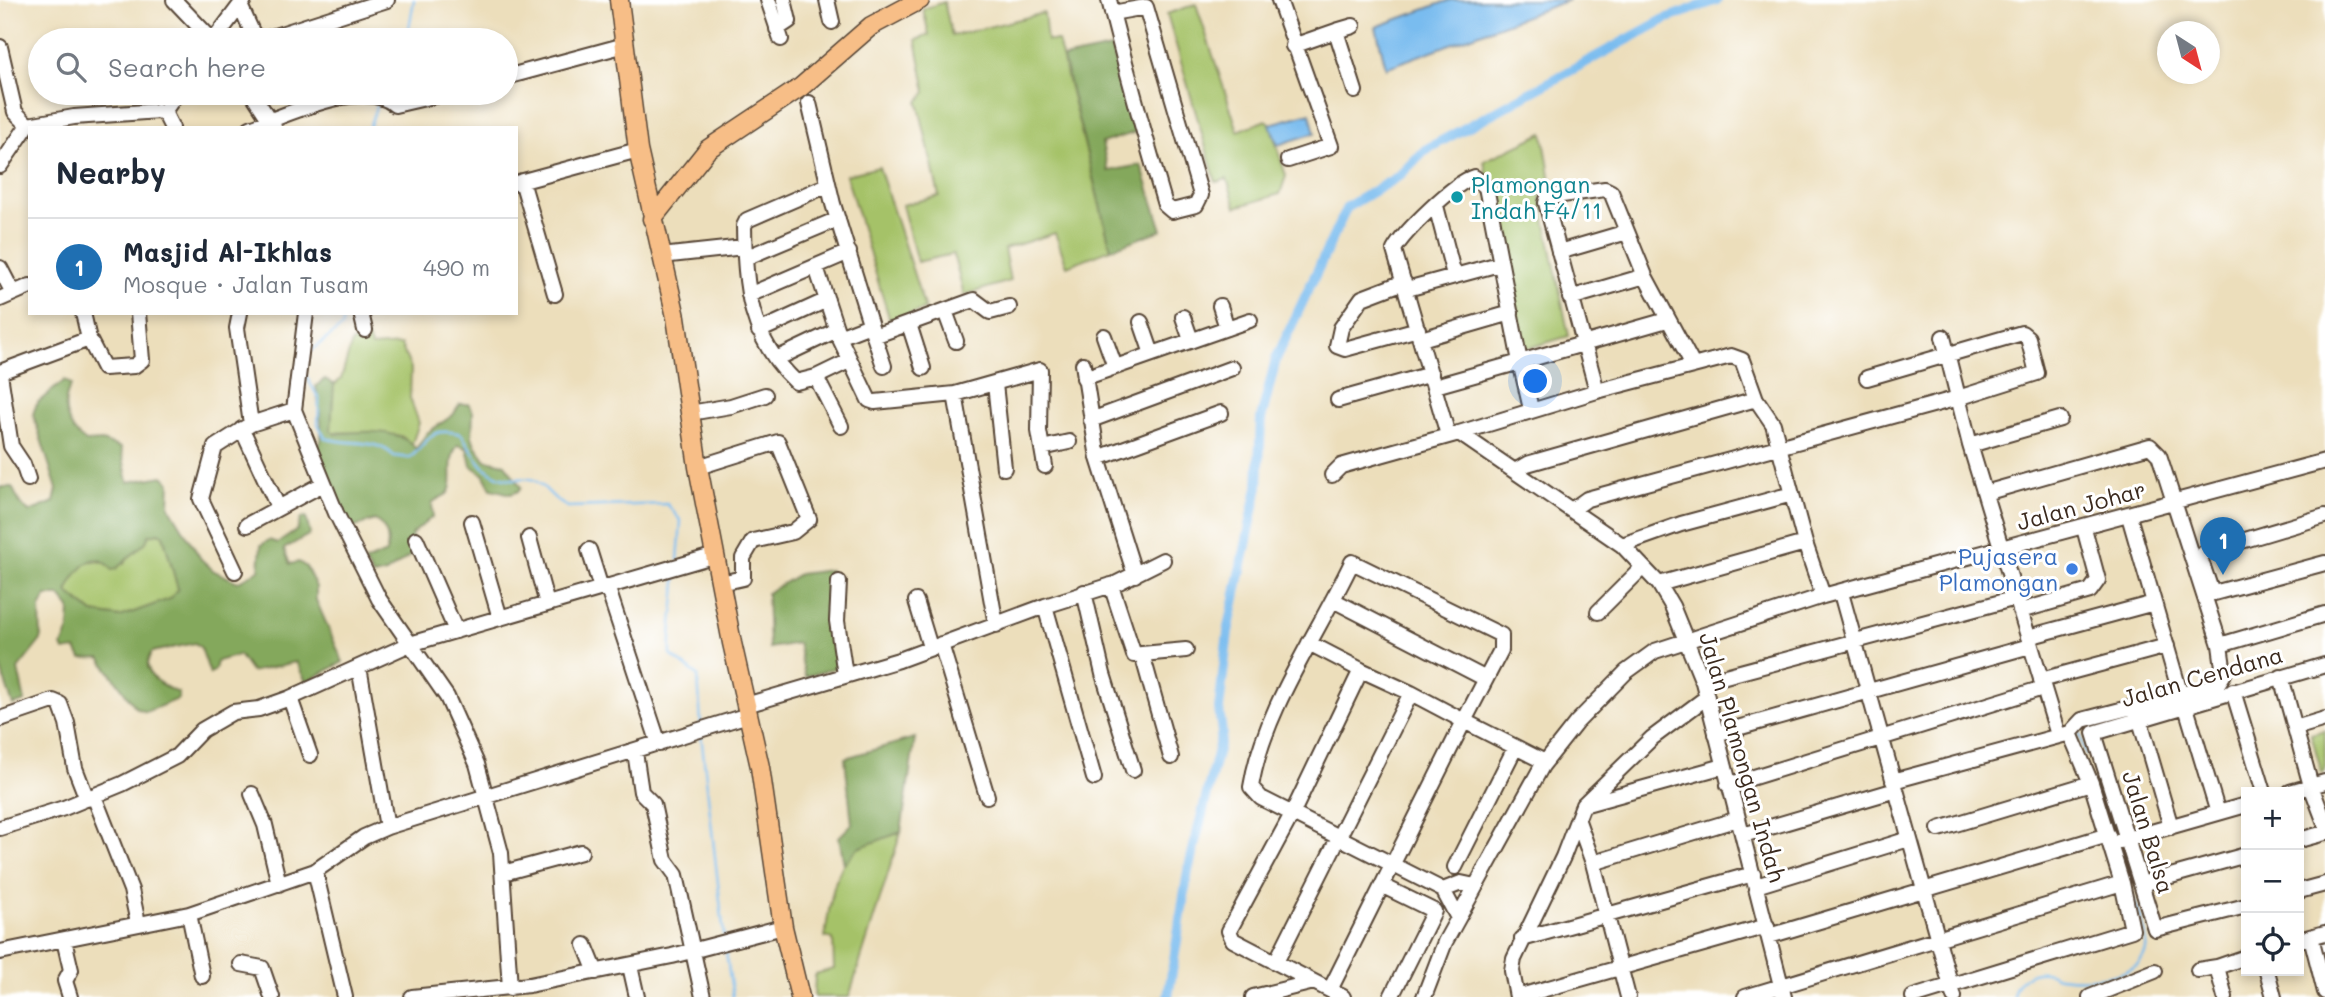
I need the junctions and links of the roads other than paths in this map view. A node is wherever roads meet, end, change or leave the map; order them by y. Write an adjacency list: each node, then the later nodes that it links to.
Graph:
1 (174, 0): 13 (street)
2 (619, 0): 18 (main road)
3 (768, 0): 4 (street)
4 (784, 0)
5 (827, 0): 11 (street)
6 (920, 0): 38 (main road)
7 (1279, 0): 19 (street)
8 (381, 1): 16 (street)
9 (242, 2): 14 (street); 15 (street)
10 (1110, 6): 10 (street)
11 (832, 22)
12 (1353, 26): 17 (street)
13 (201, 28)
14 (222, 28)
15 (251, 28)
16 (299, 28)
17 (1336, 31): 19 (street); 22 (street)
18 (625, 45): 21 (street); 32 (main road)
19 (1293, 46): 33 (street)
20 (0, 47): 23 (street)
21 (518, 74)
22 (1355, 91)
23 (6, 92): 30 (street)
24 (808, 103): 36 (street)
25 (169, 105): 28 (street)
26 (260, 105): 29 (street)
27 (320, 105): 29 (street)
28 (163, 113): 30 (street); 31 (street)
29 (272, 124)
30 (27, 125): 34 (street)
31 (171, 126)
32 (638, 150): 35 (street); 38 (main road)
33 (1288, 160)
34 (0, 166)
35 (519, 182): 52 (street)
36 (828, 185): 39 (street); 41 (street)
37 (1436, 206): 45 (street); 48 (street); 50 (street)
38 (652, 219): 44 (main road)
39 (838, 219): 41 (street); 42 (street)
40 (1627, 232): 43 (street); 43 (street); 49 (street)
41 (745, 252): 44 (street); 53 (street)
42 (849, 252): 46 (street); 73 (street)
43 (1559, 252): 55 (street)
44 (661, 256): 106 (main road)
45 (1499, 264): 48 (street); 60 (street)
46 (816, 267): 53 (street); 56 (street)
47 (0, 268): 54 (street)
48 (1454, 275): 50 (street)
49 (1645, 276): 55 (street); 68 (street)
50 (1405, 286): 76 (street); 76 (street)
51 (28, 287): 54 (street)
52 (555, 294)
53 (749, 295): 74 (street)
54 (6, 296)
55 (1570, 298): 82 (street)
56 (827, 300): 74 (street); 75 (street)
57 (1220, 306): 71 (street)
58 (1009, 307): 59 (street)
59 (945, 311): 70 (street); 81 (street)
60 (1511, 313): 76 (street); 87 (street)
61 (83, 315): 79 (street)
62 (138, 315): 79 (street)
63 (240, 315): 111 (street)
64 (306, 315): 105 (street)
65 (361, 315): 72 (street)
66 (1183, 317): 80 (street)
67 (1250, 320): 71 (street)
68 (1667, 320): 82 (street); 88 (street)
69 (1141, 322): 83 (street)
70 (909, 324): 73 (street); 91 (street)
71 (1227, 328): 80 (street)
72 (365, 330)
73 (872, 330): 75 (street); 89 (street)
74 (759, 331): 85 (street)
75 (838, 333): 85 (street); 86 (street)
76 (1420, 334): 96 (street)
77 (1104, 335): 90 (street)
78 (1943, 337): 84 (street)
79 (89, 339): 93 (street)
80 (1191, 340): 83 (street)
81 (956, 341)
82 (1584, 345): 87 (street); 98 (street)
83 (1152, 354): 90 (street)
84 (1947, 355): 95 (street); 101 (street); 101 (street)
85 (776, 359): 94 (street)
86 (849, 361): 94 (street); 99 (street)
87 (1520, 362): 96 (street); 104 (street)
88 (1692, 365): 98 (street); 103 (street)
89 (884, 366)
90 (1115, 367): 109 (street)
91 (923, 368)
92 (1232, 368): 109 (street)
93 (0, 373): 124 (street)
94 (816, 377): 110 (street)
95 (1867, 378)
96 (1433, 380): 102 (street); 112 (street)
97 (995, 384): 99 (street); 115 (street); 121 (street)
98 (1597, 391): 104 (street)
99 (955, 394): 166 (street)
100 (765, 395): 106 (street)
101 (1958, 398): 114 (street); 116 (street)
102 (1338, 400)
103 (1755, 400): 116 (street); 122 (street)
104 (1531, 409): 112 (street)
105 (293, 410): 111 (street); 125 (street)
106 (690, 413): 120 (main road)
107 (1221, 413): 117 (street)
108 (2060, 419): 114 (street)
109 (1091, 420): 117 (street)
110 (841, 426)
111 (247, 427): 129 (street); 147 (street)
112 (1453, 434): 122 (street, Jalan Plamongan Indah); 123 (street)
113 (1069, 442): 115 (street)
114 (1970, 444): 126 (street)
115 (1042, 448): 118 (street)
116 (1780, 448): 127 (street); 130 (street)
117 (1098, 458): 148 (street)
118 (1045, 466)
119 (2324, 466): 128 (street, Jalan Johar)
120 (698, 467): 142 (main road); 150 (street)
121 (1004, 468)
122 (1515, 471): 130 (street, Jalan Plamongan Indah)
123 (1332, 475)
124 (29, 479)
125 (323, 484): 129 (street); 173 (street)
126 (1985, 493): 128 (street); 140 (street)
127 (1792, 494): 138 (street); 139 (street)
128 (2170, 494): 131 (street, Jalan Johar); 146 (street)
129 (278, 507): 134 (street)
130 (1573, 509): 139 (street, Jalan Plamongan Indah)
131 (2129, 516): 135 (street, Jalan Johar); 159 (street)
132 (2325, 516): 146 (street)
133 (472, 522): 165 (street)
134 (247, 525)
135 (2084, 528): 140 (street, Jalan Johar); 161 (street)
136 (529, 538): 160 (street)
137 (415, 539): 167 (street)
138 (1805, 543): 151 (street); 156 (street)
139 (1622, 545): 145 (street, Jalan Plamongan Indah)
140 (2001, 545): 155 (street, Jalan Johar); 161 (street)
141 (589, 550): 153 (street)
142 (716, 555): 150 (main road); 153 (street)
143 (1163, 560): 148 (street)
144 (2325, 563): 146 (street)
145 (1643, 567): 151 (street, Jalan Plamongan Indah); 163 (street)
146 (2199, 570): 190 (street)
147 (235, 571)
148 (1135, 575): 152 (street)
149 (839, 582): 181 (street)
150 (720, 583): 191 (main road)
151 (1659, 584): 168 (street, Jalan Plamongan Indah)
152 (1111, 585): 154 (street); 177 (street)
153 (604, 587): 160 (street); 201 (street)
154 (1084, 592): 162 (street); 208 (street)
155 (1841, 593): 156 (street, Jalan Johar); 171 (street)
156 (1823, 597): 168 (street, Jalan Johar)
157 (1333, 600): 170 (street); 183 (street); 183 (street)
158 (916, 601): 174 (street)
159 (2154, 603): 169 (street); 175 (street)
160 (547, 604): 165 (street)
161 (2018, 605): 169 (street); 171 (street)
162 (1045, 606): 166 (street); 209 (street)
163 (1598, 612)
164 (2325, 614): 172 (street)
165 (500, 618): 167 (street)
166 (996, 625): 174 (street)
167 (456, 631): 173 (street)
168 (1687, 639): 185 (street, Jalan Plamongan Indah); 206 (street, Jalan Johar)
169 (2029, 641): 184 (street); 186 (street)
170 (1309, 643): 180 (street); 222 (street)
171 (1855, 643): 185 (street); 186 (street)
172 (2227, 643)
173 (410, 644): 179 (street); 217 (street)
174 (935, 646): 181 (street); 216 (street)
175 (2166, 646): 184 (street); 190 (street)
176 (1186, 650): 177 (street)
177 (1142, 654): 205 (street)
178 (2325, 665): 182 (street, Jalan Cendana)
179 (359, 667): 189 (street); 226 (street)
180 (1361, 670): 188 (street); 222 (street)
181 (845, 675): 191 (street)
182 (2281, 677): 187 (street, Jalan Cendana); 196 (street)
183 (1486, 679): 195 (street)
184 (2042, 684): 198 (street); 200 (street)
185 (1705, 690): 197 (street, Jalan Plamongan Indah); 219 (street)
186 (1868, 691): 197 (street); 200 (street)
187 (2233, 691): 190 (street, Jalan Cendana); 214 (street)
188 (1411, 693): 195 (street); 232 (street)
189 (290, 698): 204 (street); 218 (street)
190 (2183, 700): 192 (street, Jalan Cendana); 198 (street); 221 (street)
191 (747, 710): 201 (street); 258 (main road)
192 (2139, 717): 199 (street, Jalan Cendana); 227 (street)
193 (0, 719): 218 (street)
194 (2325, 719): 196 (street)
195 (1464, 721): 202 (street); 239 (street)
196 (2295, 727): 211 (street)
197 (1716, 734): 207 (street, Jalan Plamongan Indah)
198 (2064, 734): 210 (street); 213 (street)
199 (2094, 734): 235 (street, Jalan Balsa)
200 (1882, 738): 212 (street); 213 (street)
201 (659, 744): 203 (street)
202 (1516, 748): 206 (street); 240 (street)
203 (635, 752): 217 (street); 265 (street)
204 (310, 755)
205 (1171, 757)
206 (1545, 762): 249 (street, Jalan Johar)
207 (1724, 766): 212 (street, Jalan Plamongan Indah); 219 (street)
208 (1133, 770)
209 (1094, 778)
210 (2091, 783): 229 (street); 235 (street)
211 (2318, 784): 225 (street)
212 (1728, 785): 223 (street, Jalan Plamongan Indah)
213 (1895, 786): 231 (street); 233 (street)
214 (2262, 787)
215 (253, 794): 245 (street)
216 (987, 796)
217 (489, 797): 226 (street); 242 (street)
218 (91, 798): 228 (street); 257 (street)
219 (1583, 805): 224 (street)
220 (2241, 806): 221 (street)
221 (2218, 813): 227 (street)
222 (1292, 814): 232 (street); 268 (street)
223 (1738, 820): 231 (street, Jalan Plamongan Indah); 238 (street)
224 (1578, 821): 238 (street); 261 (street)
225 (2325, 823)
226 (387, 827): 241 (street)
227 (2171, 827): 235 (street)
228 (0, 828)
229 (1939, 829)
230 (2325, 833): 234 (street)
231 (1742, 835): 243 (street, Jalan Plamongan Indah)
232 (1341, 838): 239 (street); 268 (street)
233 (1909, 839): 243 (street); 251 (street)
234 (2304, 839)
235 (2117, 840): 244 (street); 246 (street, Jalan Balsa); 251 (street)
236 (581, 852): 242 (street)
237 (2241, 856): 246 (street)
238 (1593, 863): 255 (street)
239 (1394, 865): 248 (street); 250 (street)
240 (1455, 867)
241 (315, 871): 245 (street); 288 (street)
242 (503, 873): 279 (street)
243 (1755, 880): 255 (street); 259 (street, Jalan Plamongan Indah)
244 (2122, 883): 263 (street); 281 (street)
245 (279, 884): 254 (street)
246 (2142, 884): 253 (street, Jalan Balsa)
247 (2325, 884): 252 (street)
248 (1383, 886): 285 (street); 294 (street)
249 (1475, 886): 250 (street); 256 (street, Jalan Johar)
250 (1443, 890): 256 (street)
251 (1923, 890): 259 (street); 263 (street)
252 (2304, 890)
253 (2241, 907)
254 (189, 914): 257 (street); 276 (street)
255 (1606, 914): 261 (street); 271 (street)
256 (1458, 918): 295 (street, Jalan Johar)
257 (138, 923): 262 (street)
258 (783, 927): 265 (street); 292 (main road)
259 (1768, 931): 271 (street); 282 (street, Jalan Plamongan Indah)
260 (2312, 937): 283 (street)
261 (1522, 939): 296 (street)
262 (64, 940): 266 (street); 286 (street)
263 (1937, 940): 281 (street); 282 (street)
264 (584, 945): 275 (street)
265 (693, 951): 270 (street); 291 (street)
266 (0, 952)
267 (2241, 959): 272 (street)
268 (1276, 962): 278 (street)
269 (240, 964): 287 (street)
270 (630, 966): 275 (street); 290 (street)
271 (1620, 966): 296 (street); 297 (street)
272 (2221, 966): 273 (street); 301 (street)
273 (2198, 970)
274 (2155, 971): 280 (street)
275 (596, 972): 279 (street)
276 (202, 976)
277 (2268, 976): 302 (street)
278 (1314, 982): 285 (street); 293 (street)
279 (510, 988): 284 (street)
280 (2132, 990): 300 (street)
281 (1953, 991): 299 (street)
282 (1783, 992): 298 (street)
283 (2325, 992)
284 (478, 994): 289 (street)
285 (1337, 994)
286 (70, 997)
287 (272, 997)
288 (345, 997)
289 (412, 997)
290 (636, 997)
291 (703, 997)
292 (800, 997)
293 (1253, 997)
294 (1391, 997)
295 (1424, 997)
296 (1517, 997)
297 (1628, 997)
298 (1745, 997)
299 (1913, 997)
300 (2090, 997)
301 (2225, 997)
302 (2274, 997)

